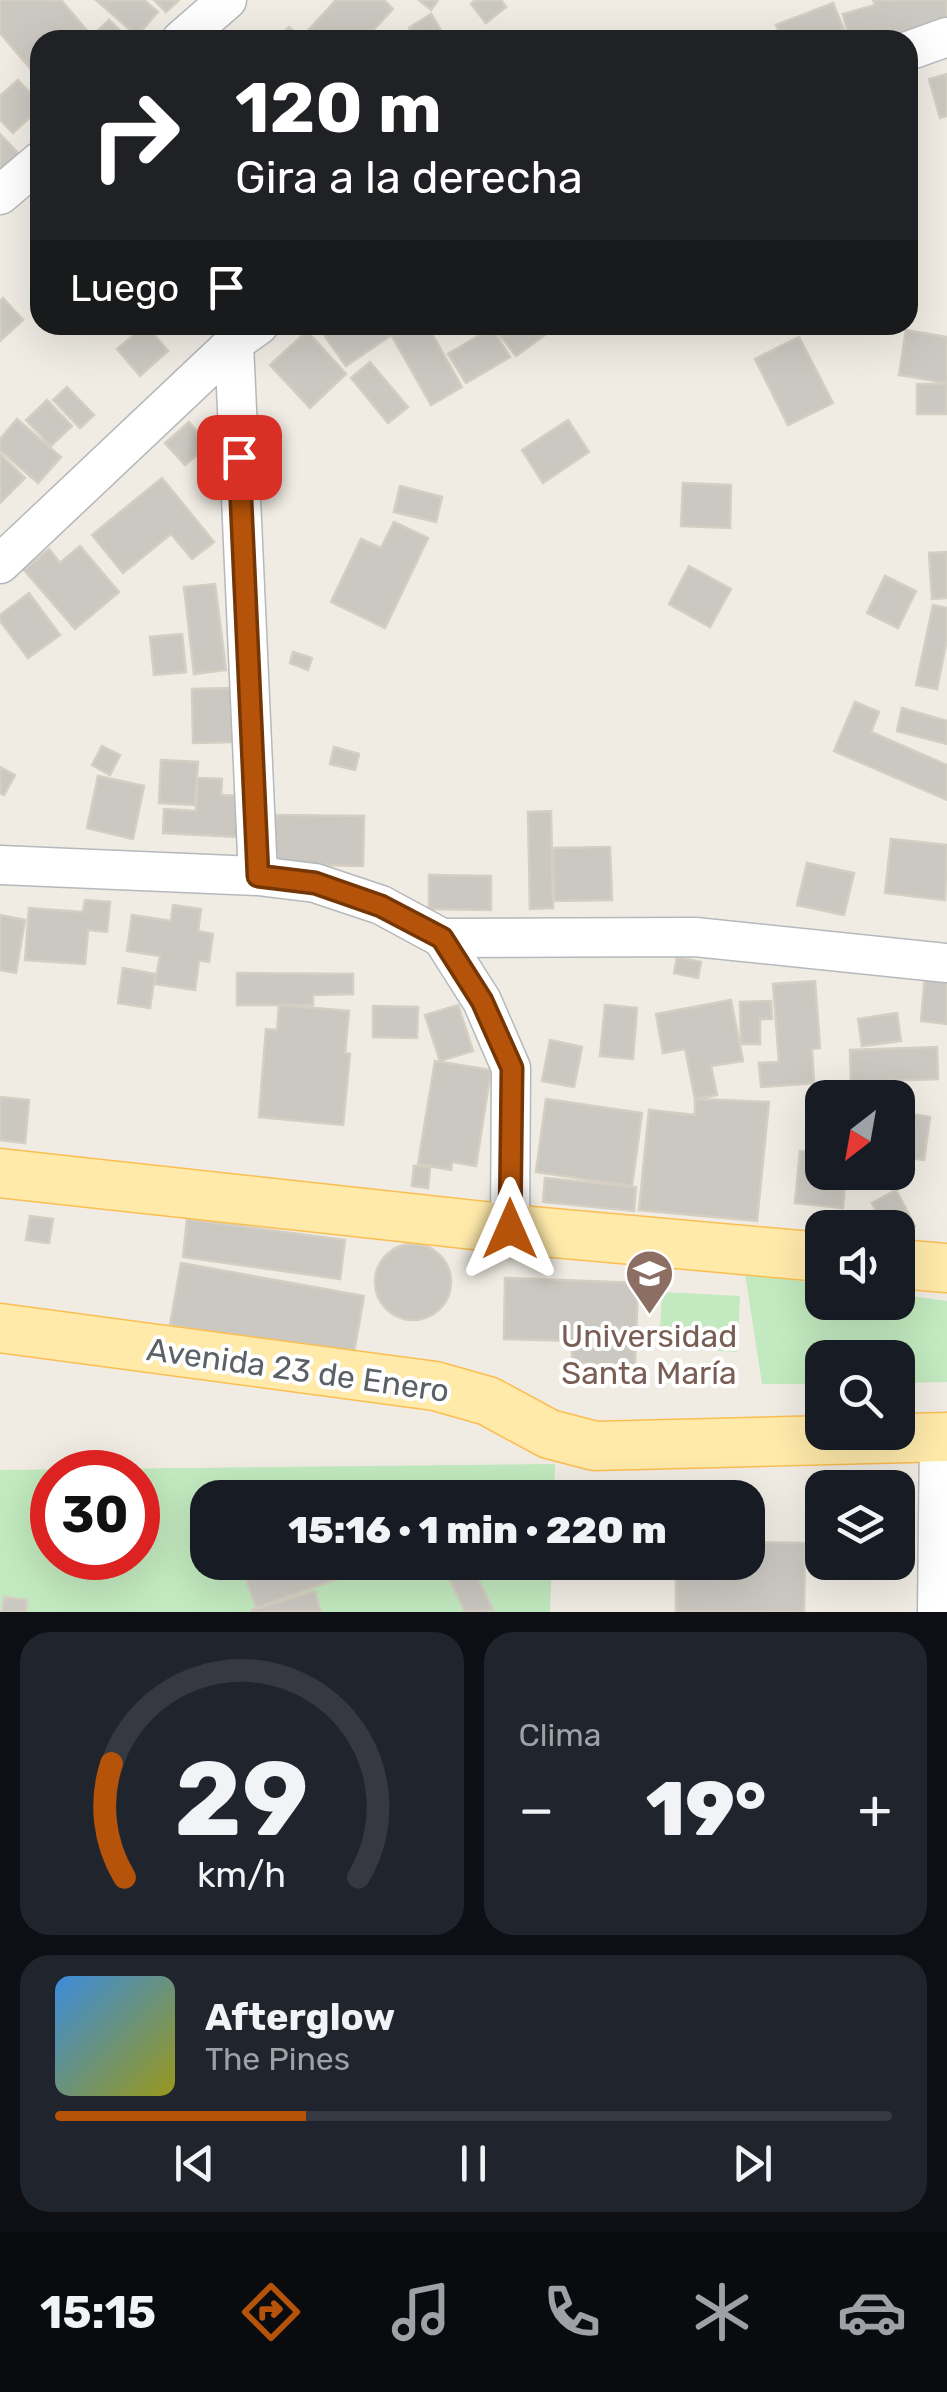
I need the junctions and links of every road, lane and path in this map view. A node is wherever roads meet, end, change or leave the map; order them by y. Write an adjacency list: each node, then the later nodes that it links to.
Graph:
1 (227, 0): 2 (street)
2 (192, 30)
3 (947, 37): 4 (street)
4 (918, 47)
5 (30, 170): 6 (street)
6 (0, 195)
7 (246, 335): 9 (street)
8 (247, 335): 11 (street)
9 (0, 564)
10 (0, 864): 11 (street)
11 (258, 876): 12 (street)
12 (442, 938): 13 (street); 15 (street)
13 (947, 963)
14 (0, 1174): 15 (main road)
15 (510, 1229): 16 (main road)
16 (805, 1255)
17 (915, 1265): 18 (main road)
18 (947, 1268)
19 (0, 1328): 20 (main road, Avenida 23 de Enero)
20 (943, 1437): 21 (street)
21 (937, 1612)

